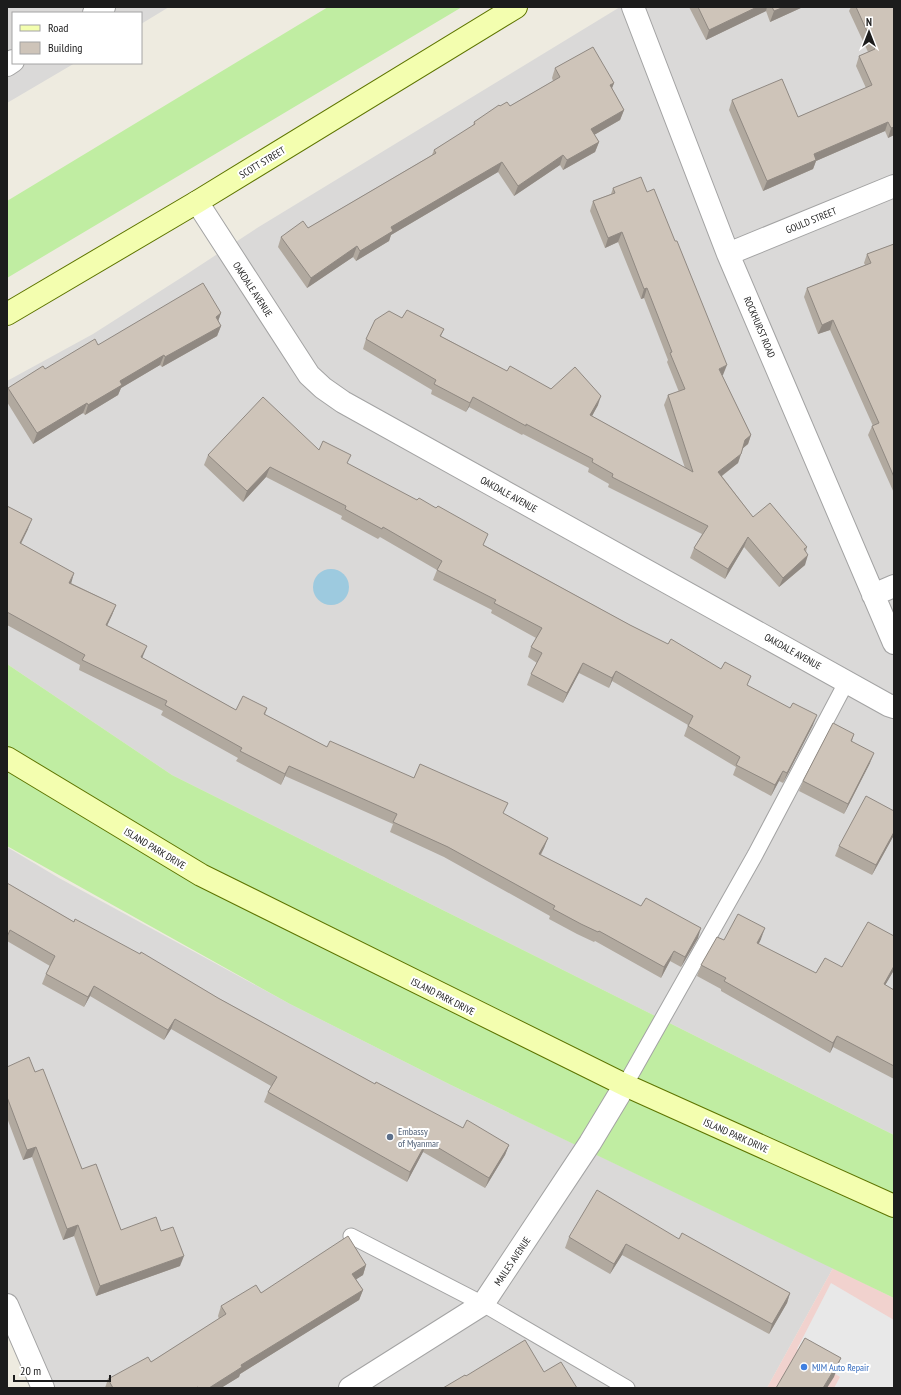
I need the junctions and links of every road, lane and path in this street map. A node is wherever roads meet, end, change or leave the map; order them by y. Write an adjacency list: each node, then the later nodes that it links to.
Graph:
1 (516, 7): 4 (main road, SCOTT STREET)
2 (633, 7): 5 (street, ROCKHURST ROAD)
3 (894, 186): 5 (street, GOULD STREET)
4 (197, 202): 6 (main road, SCOTT STREET); 10 (street, OAKDALE AVENUE)
5 (728, 254): 8 (street, ROCKHURST ROAD)
6 (7, 314)
7 (894, 586): 8 (street)
8 (874, 595): 9 (street, ROCKHURST ROAD)
9 (894, 643)
10 (846, 681): 11 (street, OAKDALE AVENUE); 13 (lane)
11 (894, 707)
12 (7, 758): 13 (main road, ISLAND PARK DRIVE)
13 (625, 1086): 14 (main road, ISLAND PARK DRIVE); 16 (street, MAILES AVENUE)
14 (894, 1206)
15 (351, 1236): 16 (lane)
16 (483, 1304): 19 (street, MAILES AVENUE); 20 (lane)
17 (7, 1305): 18 (street)
18 (43, 1388)
19 (350, 1388)
20 (627, 1388)

